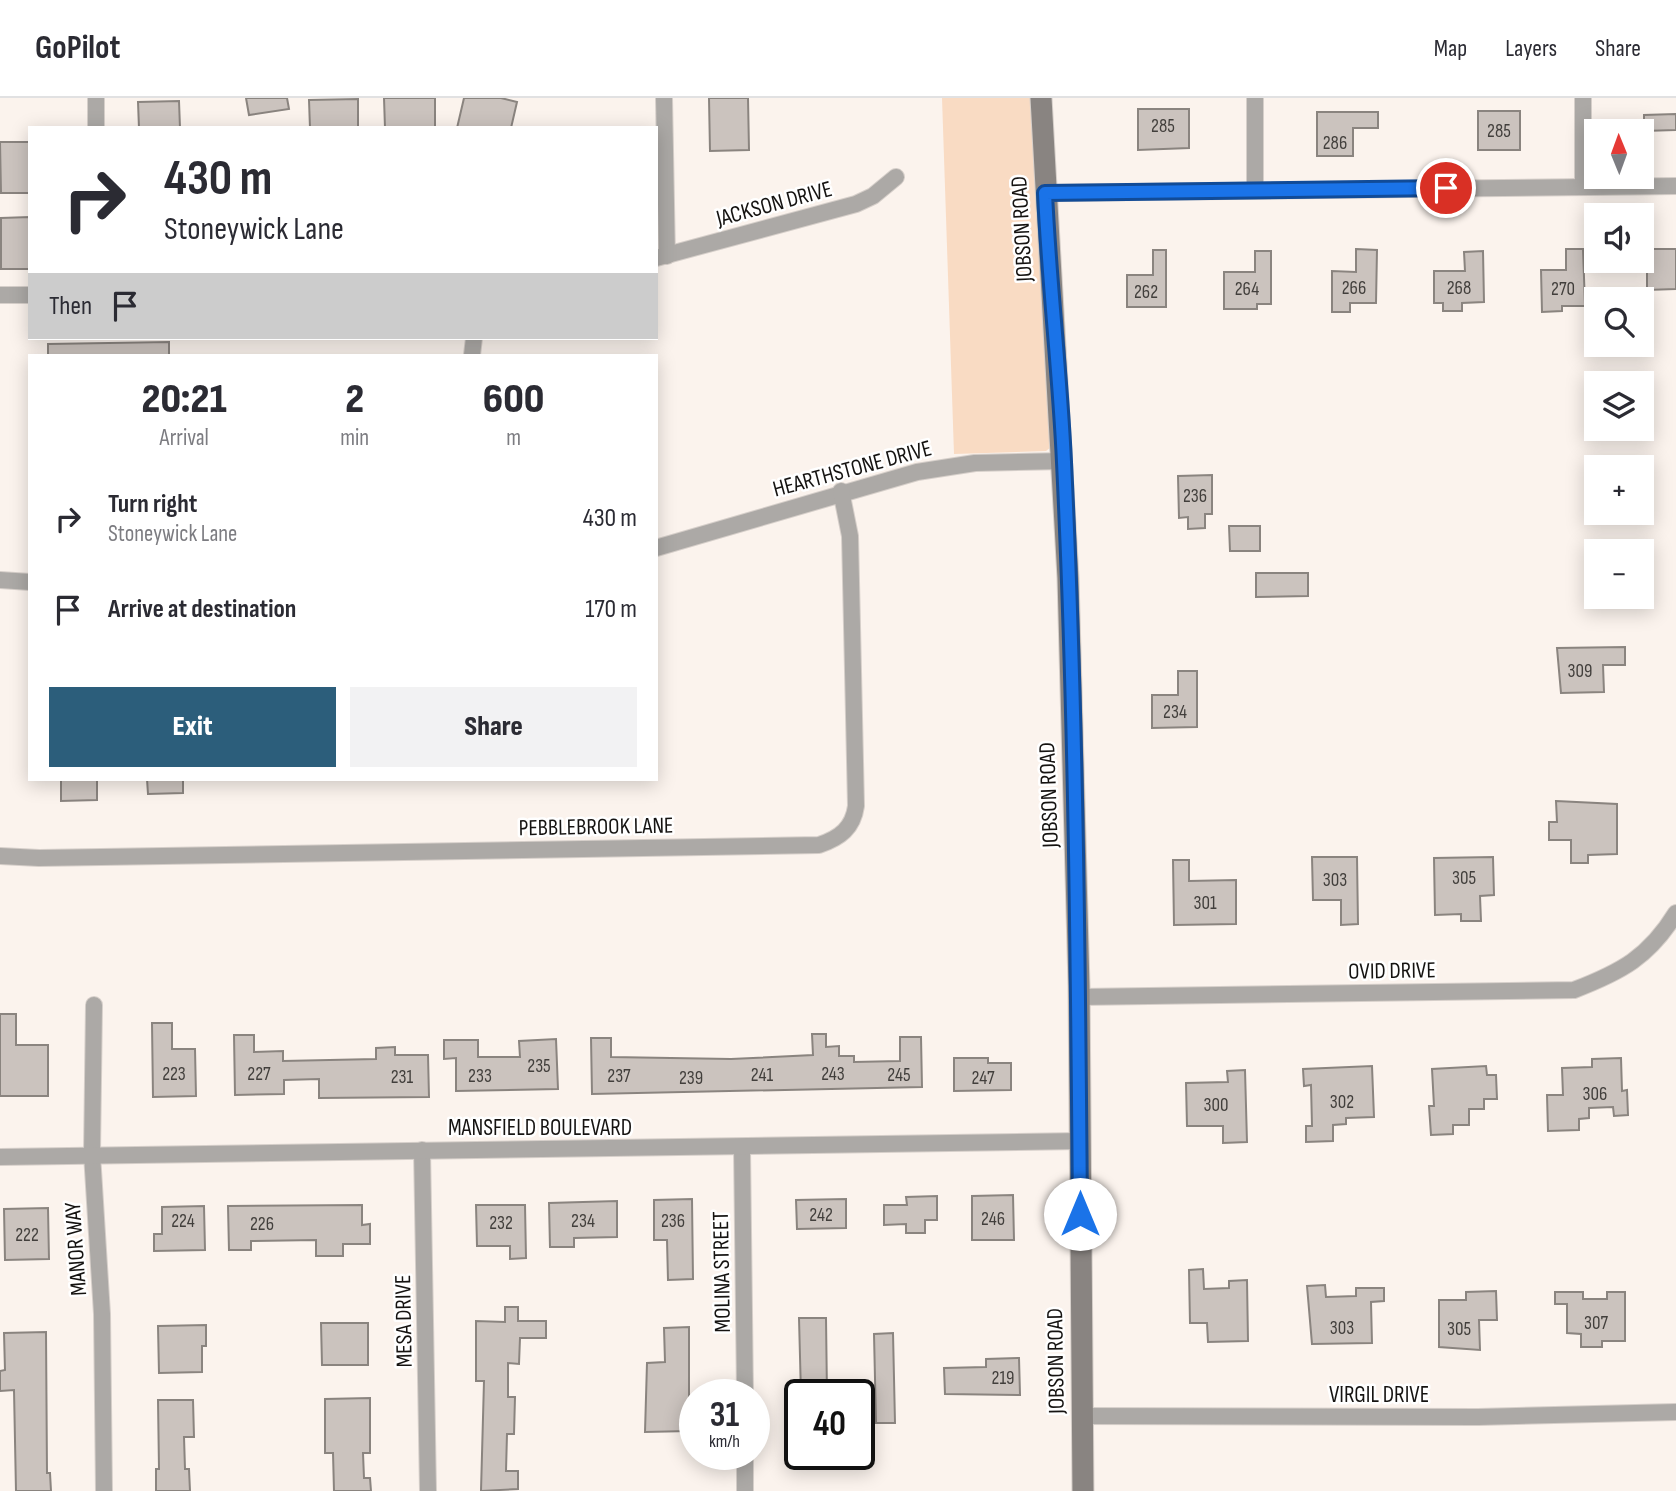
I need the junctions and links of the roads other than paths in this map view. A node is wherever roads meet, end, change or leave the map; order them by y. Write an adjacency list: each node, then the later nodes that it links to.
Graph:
1 (96, 98): 6 (street)
2 (664, 98): 12 (street)
3 (1041, 98): 11 (street, JOBSON ROAD)
4 (1255, 98): 10 (street)
5 (1583, 98): 8 (street)
6 (96, 126)
7 (896, 177): 12 (street, JACKSON DRIVE)
8 (1583, 186): 9 (street); 10 (street)
9 (1676, 187)
10 (1255, 190): 11 (street)
11 (1045, 193): 15 (street, JOBSON ROAD)
12 (662, 257)
13 (0, 295): 14 (street)
14 (28, 295)
15 (1064, 461): 16 (street, HEARTHSTONE DRIVE); 22 (street, JOBSON ROAD)
16 (841, 491): 17 (street, HEARTHSTONE DRIVE); 20 (street, PEBBLEBROOK LANE)
17 (658, 547)
18 (0, 579): 19 (street)
19 (28, 582)
20 (0, 856)
21 (1676, 913): 22 (street, OVID DRIVE)
22 (1079, 997): 24 (street, JOBSON ROAD)
23 (94, 1005): 27 (street, MANOR WAY)
24 (1080, 1141): 25 (street, MANSFIELD BOULEVARD); 31 (street, JOBSON ROAD)
25 (742, 1148): 26 (street, MANSFIELD BOULEVARD); 29 (street, MOLINA STREET)
26 (422, 1150): 27 (street, MANSFIELD BOULEVARD); 34 (street, MESA DRIVE)
27 (92, 1154): 28 (street, MANSFIELD BOULEVARD); 33 (street, MANOR WAY)
28 (0, 1157)
29 (745, 1379)
30 (1676, 1412): 31 (street, VIRGIL DRIVE)
31 (1082, 1416): 36 (street, JOBSON ROAD)
32 (745, 1470): 35 (street)
33 (104, 1491)
34 (428, 1491)
35 (745, 1491)
36 (1083, 1491)

